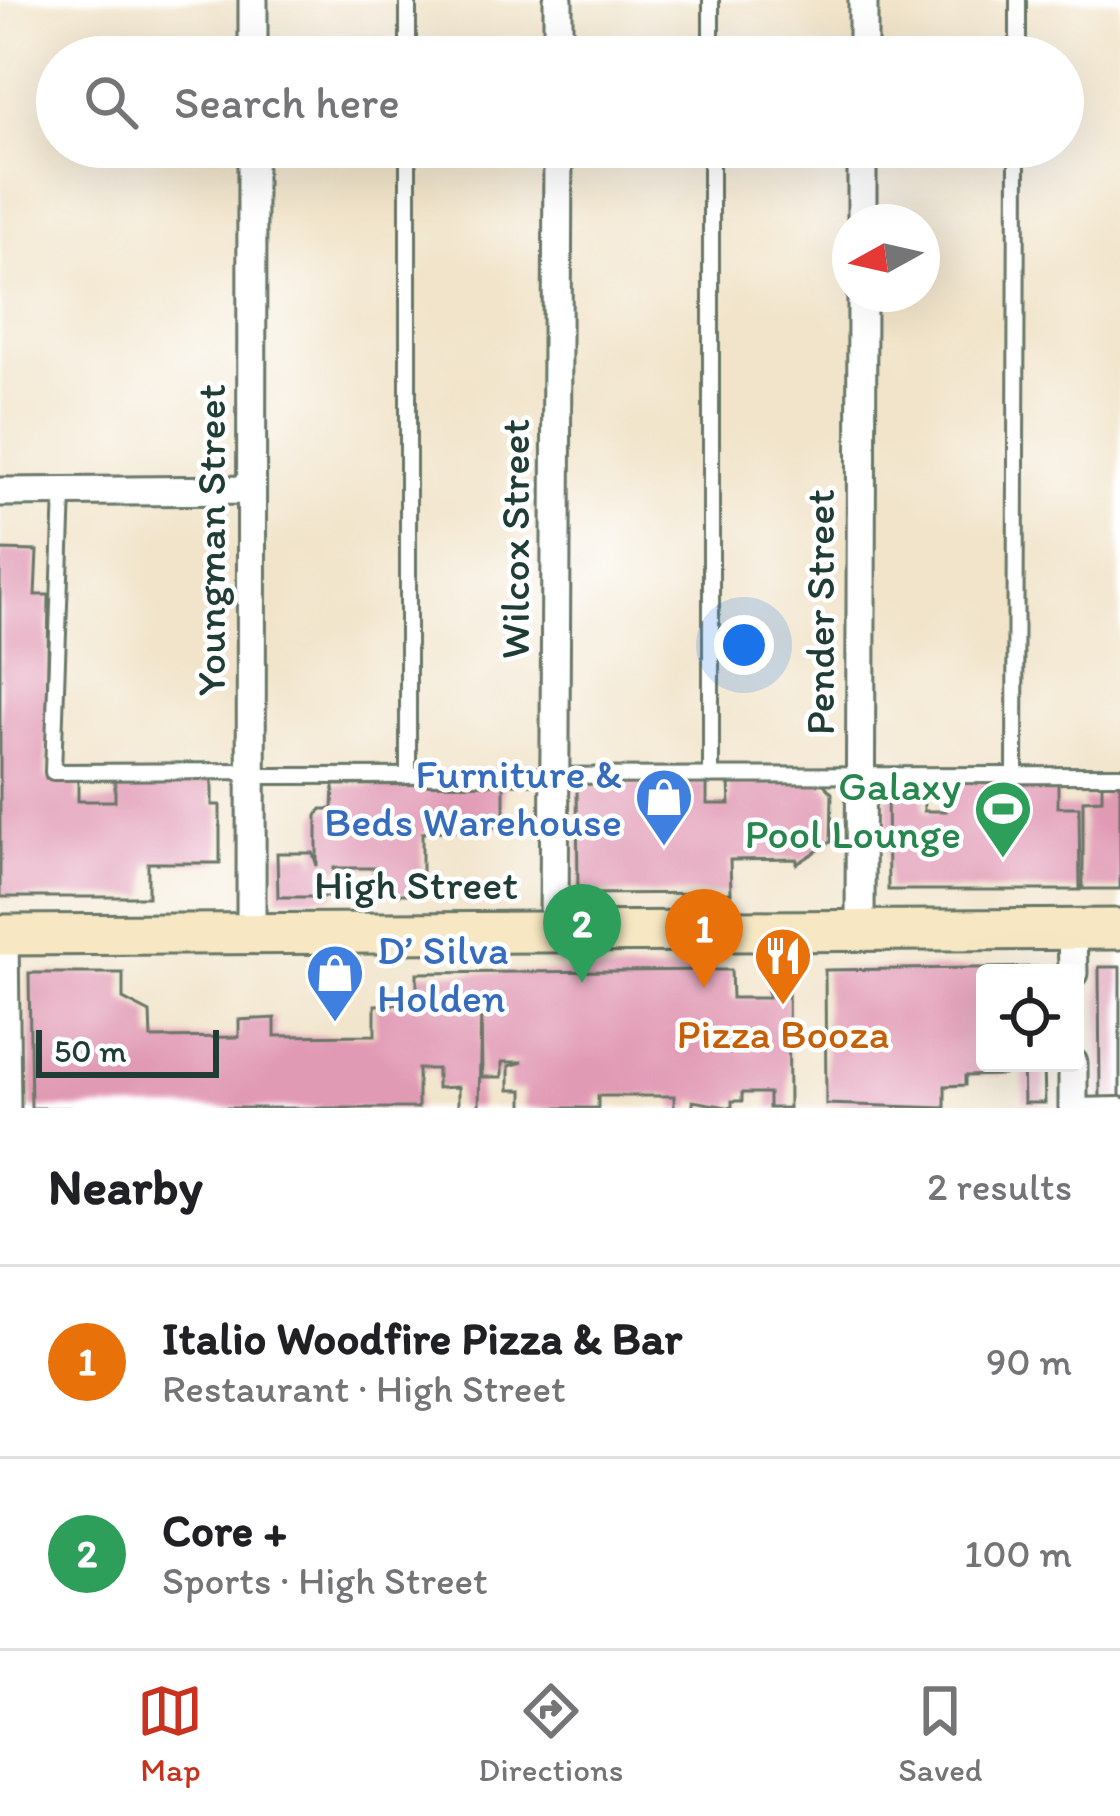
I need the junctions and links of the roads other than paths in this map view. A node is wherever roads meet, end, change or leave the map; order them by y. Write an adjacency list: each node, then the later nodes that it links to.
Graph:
1 (253, 0): 7 (street)
2 (408, 0): 8 (lane)
3 (558, 0): 9 (street)
4 (711, 0): 10 (lane)
5 (863, 0): 11 (street)
6 (1018, 0): 12 (lane)
7 (253, 36)
8 (408, 36)
9 (558, 36)
10 (711, 36)
11 (863, 36)
12 (1018, 36)
13 (252, 168): 21 (street, Youngman Street)
14 (408, 168): 27 (lane)
15 (558, 168): 25 (street, Wilcox Street)
16 (711, 168): 28 (lane)
17 (862, 168): 19 (street)
18 (1017, 168): 29 (lane)
19 (862, 204)
20 (862, 312): 30 (street, Pender Street)
21 (251, 490): 23 (street); 24 (street, Youngman Street)
22 (0, 492): 23 (street)
23 (63, 493): 24 (lane)
24 (252, 774): 27 (lane); 35 (street, Youngman Street)
25 (555, 775): 27 (lane); 28 (lane); 34 (street, Wilcox Street)
26 (1120, 775): 29 (lane)
27 (408, 776)
28 (711, 776): 30 (lane)
29 (1016, 776): 30 (lane)
30 (860, 777): 32 (street, Pender Street)
31 (1120, 929): 33 (main road, High Street)
32 (860, 930): 33 (main road, High Street); 34 (main road, High Street)
33 (1072, 930): 37 (street)
34 (554, 932): 35 (main road, High Street)
35 (251, 933): 36 (main road, High Street)
36 (2, 935): 41 (street)
37 (1072, 964)
38 (1073, 1072): 40 (street)
39 (1120, 1105): 40 (lane)
40 (1073, 1107)
41 (5, 1108)

